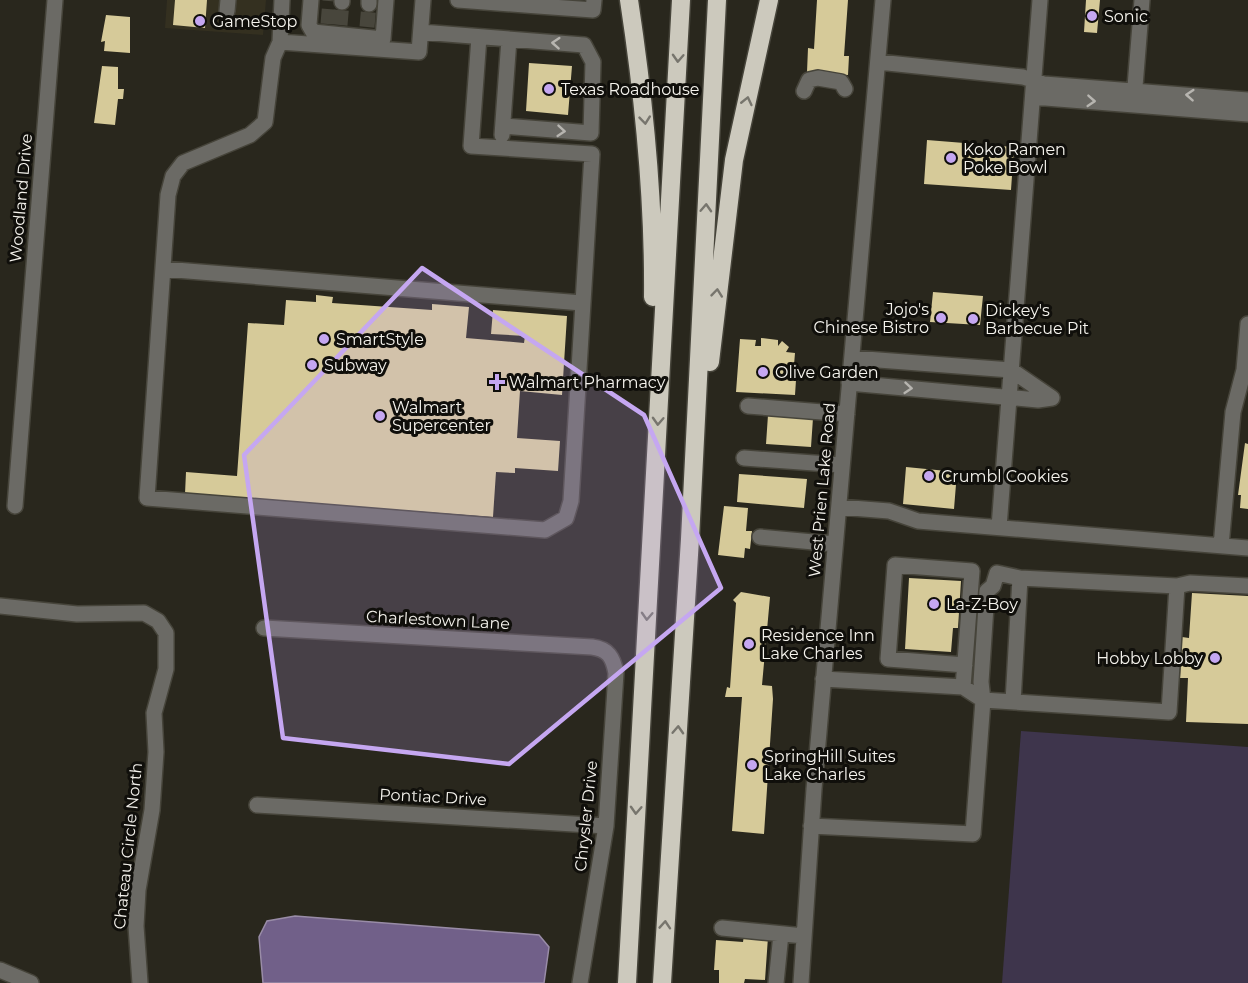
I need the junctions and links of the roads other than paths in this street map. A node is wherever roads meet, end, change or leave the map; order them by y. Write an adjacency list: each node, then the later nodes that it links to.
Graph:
1 (55, 0): 44 (street, Woodland Drive)
2 (282, 0): 19 (street)
3 (311, 0): 4 (street)
4 (386, 0)
5 (419, 0): 16 (street)
6 (458, 0): 15 (street)
7 (594, 0): 15 (street)
8 (629, 0): 37 (highway, one-way to 37)
9 (681, 0): 37 (highway, one-way to 37)
10 (717, 0): 48 (highway, one-way to 10)
11 (769, 0): 48 (highway, one-way to 11)
12 (884, 0): 20 (street, West Prien Lake Road)
13 (1040, 0): 21 (street)
14 (1142, 0): 25 (street)
15 (538, 3)
16 (421, 32): 17 (street); 19 (street)
17 (478, 37): 18 (street); 30 (street)
18 (509, 39): 28 (street); 29 (street, one-way to 18)
19 (280, 42): 32 (street)
20 (878, 62): 21 (street); 35 (street, West Prien Lake Road)
21 (1034, 81): 24 (street); 25 (street)
22 (844, 89): 23 (street)
23 (804, 91)
24 (1033, 97): 25 (street, one-way to 25); 36 (street)
25 (1135, 98): 26 (street, one-way to 25); 27 (street)
26 (1248, 100)
27 (1248, 114)
28 (502, 126): 29 (street, one-way to 29); 30 (street)
29 (591, 133): 31 (street)
30 (502, 148): 31 (street)
31 (592, 154): 33 (street)
32 (163, 269): 33 (street); 33 (street)
33 (582, 303)
34 (1248, 324): 50 (street)
35 (852, 358): 36 (street); 38 (street, West Prien Lake Road)
36 (1011, 370): 39 (street); 39 (street)
37 (660, 376): 77 (highway, one-way to 77)
38 (849, 383): 39 (street, one-way to 39); 41 (street, West Prien Lake Road)
39 (1009, 396): 46 (street)
40 (748, 406): 41 (street)
41 (847, 414): 43 (street, West Prien Lake Road)
42 (744, 458): 43 (street)
43 (842, 465): 45 (street, West Prien Lake Road)
44 (15, 506)
45 (838, 507): 46 (street); 49 (street, West Prien Lake Road)
46 (999, 527): 50 (street)
47 (760, 537): 49 (street)
48 (690, 539): 78 (highway, one-way to 48)
49 (835, 544): 62 (street, West Prien Lake Road)
50 (1221, 546): 51 (street)
51 (1248, 548)
52 (972, 571): 53 (street); 60 (street); 61 (street)
53 (997, 573): 54 (street); 65 (street)
54 (1020, 578): 55 (street); 66 (street)
55 (1177, 586): 56 (street); 66 (street)
56 (1248, 586)
57 (0, 606): 75 (street, Chateau Circle North)
58 (264, 628): 59 (street, Charlestown Lane)
59 (609, 653): 68 (street, Chrysler Drive)
60 (910, 661): 61 (street); 63 (street)
61 (965, 665): 64 (street)
62 (823, 679): 63 (street); 69 (street, West Prien Lake Road)
63 (908, 684): 64 (street)
64 (963, 687): 65 (street)
65 (983, 700): 66 (street); 69 (street)
66 (1013, 702)
67 (257, 805): 68 (street, Pontiac Drive)
68 (606, 826): 76 (street, Chrysler Drive)
69 (811, 826): 72 (street, West Prien Lake Road)
70 (722, 928): 71 (street)
71 (781, 934): 72 (street); 79 (street)
72 (804, 936): 80 (street, West Prien Lake Road)
73 (0, 970): 74 (street)
74 (32, 983)
75 (140, 983)
76 (580, 983)
77 (627, 983)
78 (662, 983)
79 (776, 983)
80 (801, 983)

